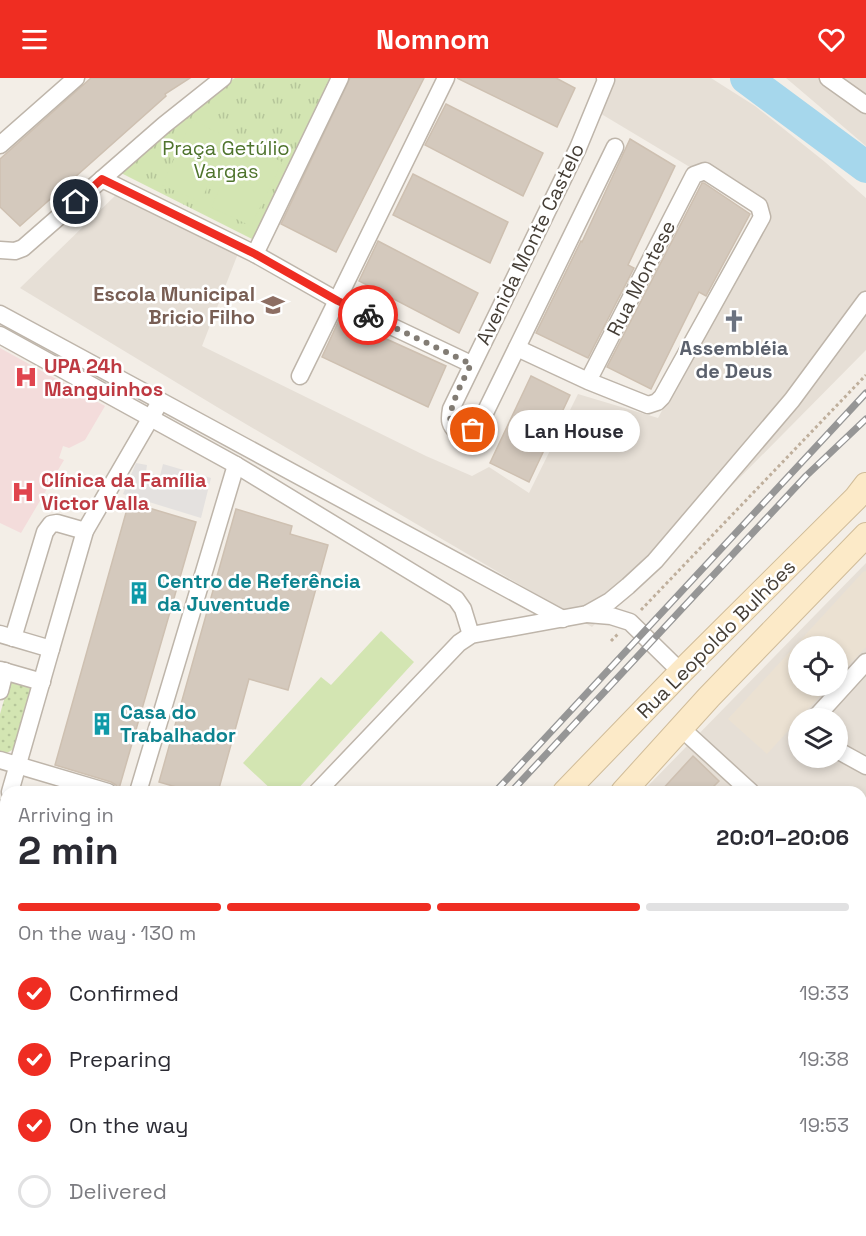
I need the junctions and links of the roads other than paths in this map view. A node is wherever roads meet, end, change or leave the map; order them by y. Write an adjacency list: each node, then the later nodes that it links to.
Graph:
1 (76, 78): 8 (street)
2 (223, 78): 10 (street)
3 (340, 78): 12 (street)
4 (447, 78): 14 (street)
5 (605, 78): 18 (street, Avenida Monte Castelo)
6 (828, 78): 7 (street)
7 (866, 105)
8 (0, 145)
9 (615, 147): 17 (street, Avenida Monte Castelo)
10 (102, 179): 11 (street); 12 (street)
11 (0, 250)
12 (255, 254): 14 (street)
13 (866, 300): 27 (street)
14 (338, 301): 18 (street); 19 (street)
15 (0, 314): 21 (street)
16 (0, 335): 22 (street)
17 (517, 348): 18 (street, Avenida Monte Castelo); 20 (street)
18 (471, 364)
19 (300, 376)
20 (588, 381): 20 (street, Rua Montese)
21 (160, 401): 22 (street); 28 (street)
22 (152, 417): 23 (street); 25 (street)
23 (236, 465): 29 (street); 46 (street)
24 (866, 485): 34 (main road, Rua Leopoldo Bulhões)
25 (85, 531): 30 (street); 31 (street)
26 (866, 535): 39 (main road, Rua Leopoldo Bulhões)
27 (587, 614): 28 (street); 34 (street)
28 (563, 619): 29 (street)
29 (471, 635): 47 (street)
30 (7, 636): 31 (street)
31 (51, 649): 36 (street)
32 (866, 662): 35 (street)
33 (2, 671): 36 (street); 37 (street)
34 (681, 672): 48 (main road, Rua Leopoldo Bulhões)
35 (859, 681): 38 (street)
36 (42, 682): 42 (street)
37 (0, 691)
38 (827, 708)
39 (682, 729): 49 (main road, Rua Leopoldo Bulhões); 50 (street)
40 (848, 756): 43 (street)
41 (0, 760): 42 (street)
42 (17, 765): 44 (street); 45 (street)
43 (866, 766)
44 (12, 786)
45 (88, 786)
46 (140, 786)
47 (323, 786)
48 (571, 786)
49 (629, 786)
50 (744, 786)

